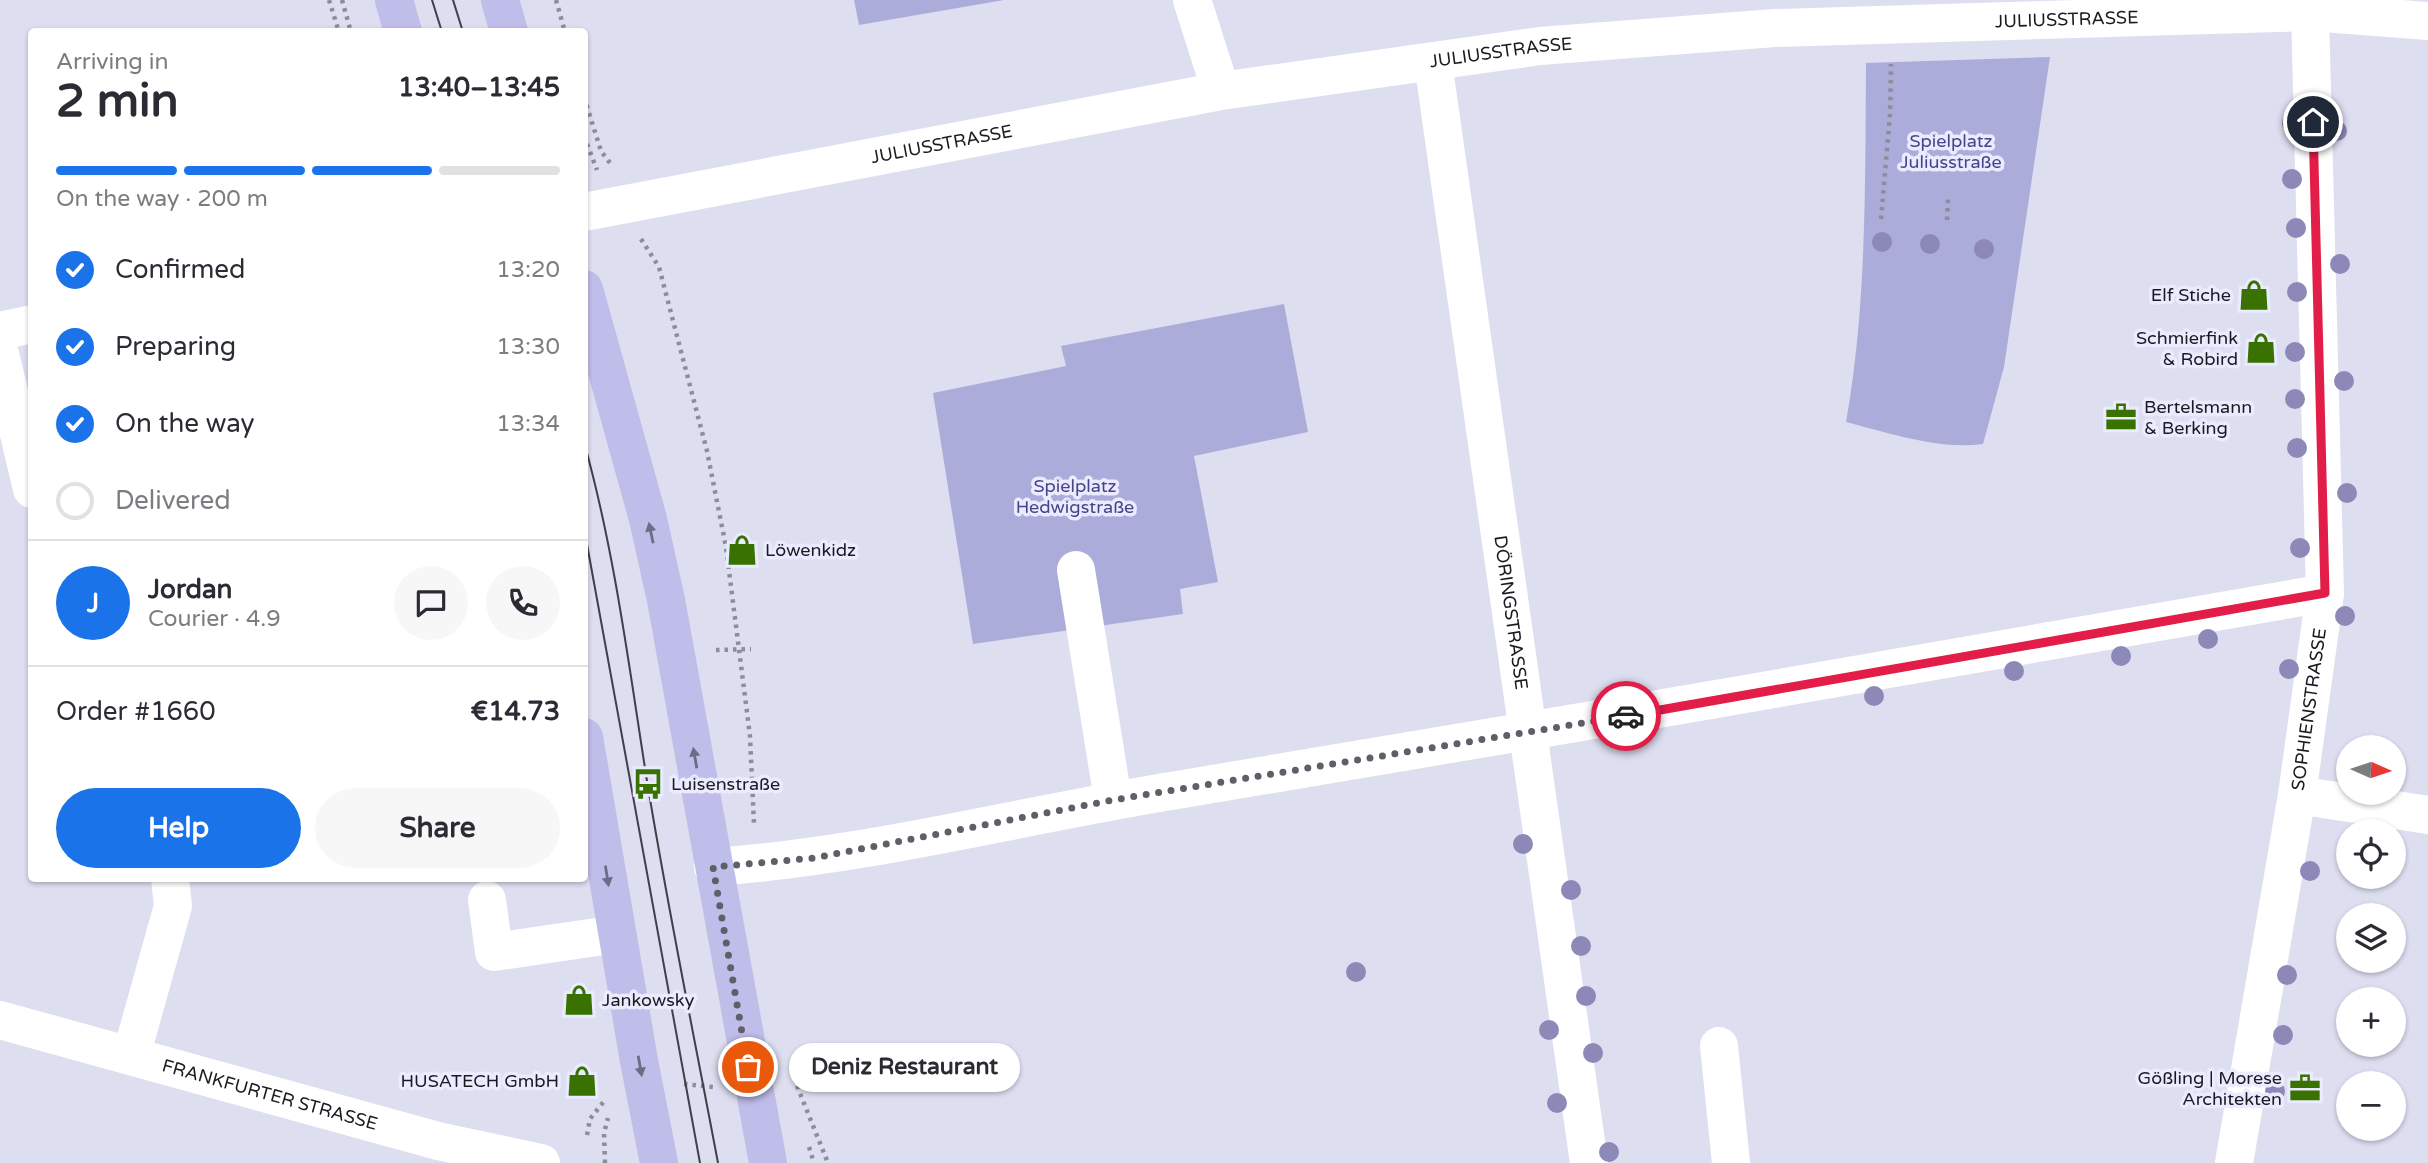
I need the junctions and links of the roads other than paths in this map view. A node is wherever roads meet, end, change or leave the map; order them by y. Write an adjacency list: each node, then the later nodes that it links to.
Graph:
1 (394, 0): 6 (main road)
2 (500, 0): 7 (main road)
3 (1192, 0): 9 (street)
4 (2308, 6): 5 (street, JULIUSSTRASSE); 8 (street, JULIUSSTRASSE); 17 (street, SOPHIENSTRASSE)
5 (2428, 22)
6 (402, 28)
7 (508, 28)
8 (1433, 62): 9 (street, JULIUSSTRASSE); 18 (street, DÖRINGSTRASSE)
9 (1221, 91): 10 (street, JULIUSSTRASSE)
10 (601, 209)
11 (588, 304): 24 (main road, one-way to 11)
12 (28, 325): 13 (street)
13 (0, 331)
14 (0, 355): 15 (street)
15 (28, 472)
16 (1076, 570): 21 (street)
17 (2325, 593): 18 (street); 20 (street, SOPHIENSTRASSE)
18 (1529, 733): 21 (street); 34 (street, DÖRINGSTRASSE)
19 (588, 784): 23 (main road)
20 (2297, 795): 22 (street); 36 (street, SOPHIENSTRASSE)
21 (1113, 800): 24 (street)
22 (2428, 815)
23 (592, 832): 27 (main road, one-way to 27)
24 (713, 867): 33 (main road)
25 (170, 882): 30 (street)
26 (487, 900): 27 (street)
27 (617, 934): 32 (main road, one-way to 32)
28 (0, 1020): 30 (street, FRANKFURTER STRASSE)
29 (1719, 1046): 35 (street)
30 (131, 1056): 31 (street, FRANKFURTER STRASSE)
31 (541, 1163)
32 (659, 1163)
33 (768, 1163)
34 (1589, 1163)
35 (1731, 1163)
36 (2234, 1163)

